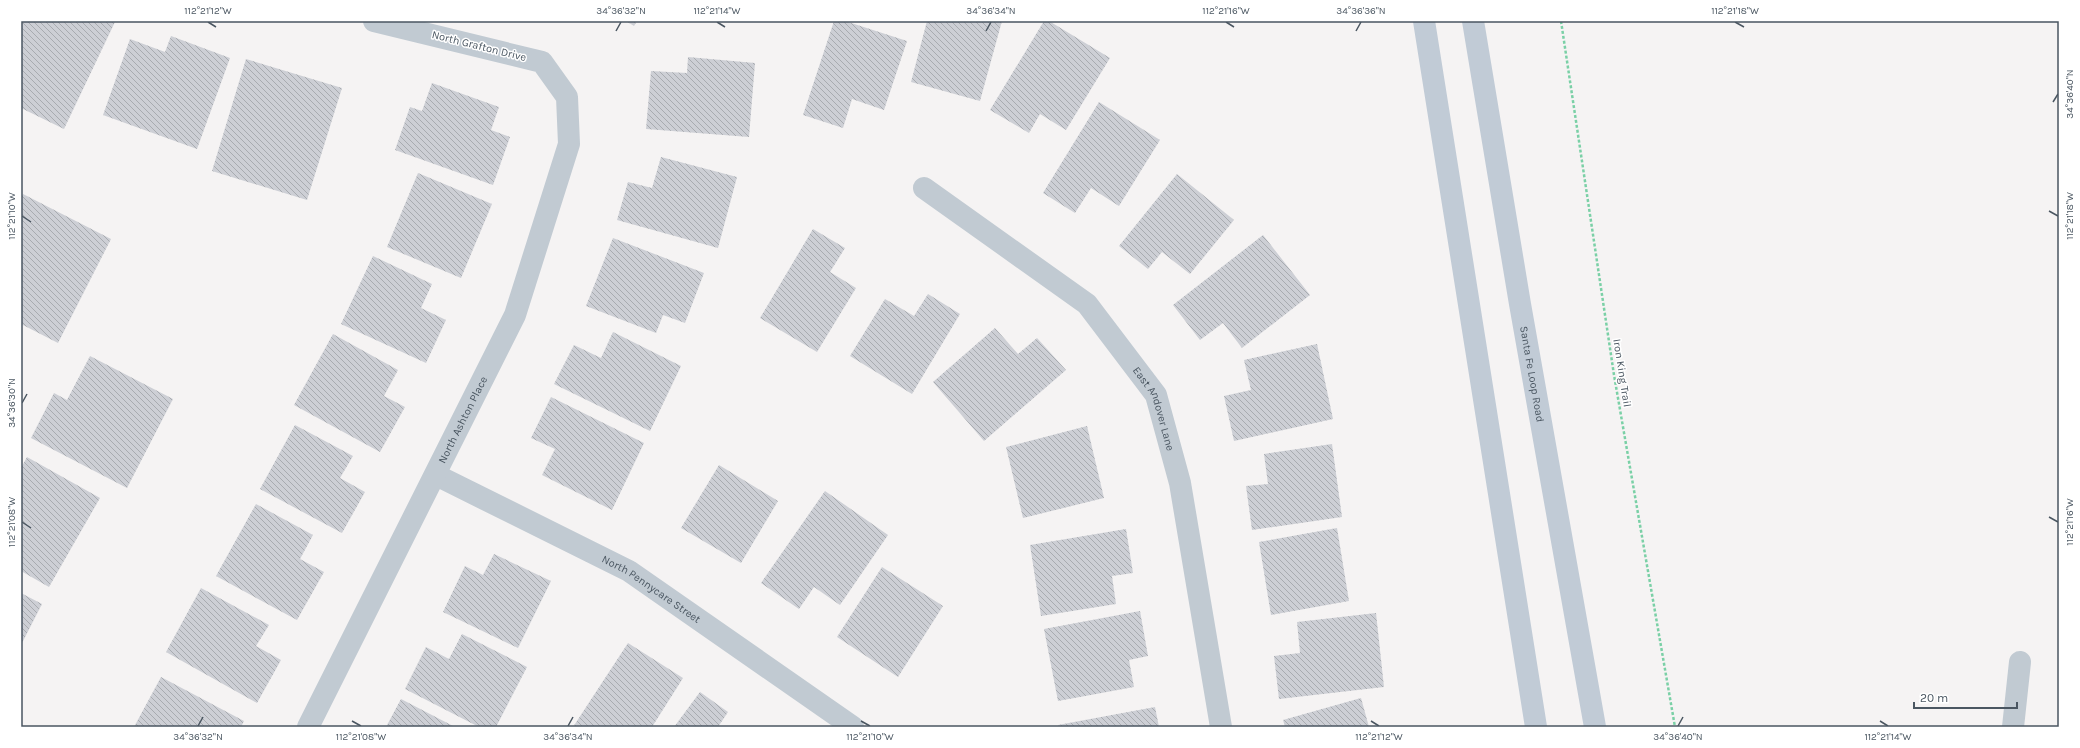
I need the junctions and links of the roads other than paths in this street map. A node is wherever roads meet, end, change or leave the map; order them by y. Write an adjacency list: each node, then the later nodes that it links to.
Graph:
1 (374, 21): 4 (street, North Grafton Drive)
2 (1424, 21): 11 (main road)
3 (1473, 21): 12 (main road, Santa Fe Loop Road)
4 (566, 97): 6 (street, North Ashton Place)
5 (924, 188): 10 (street, East Andover Lane)
6 (436, 475): 8 (street, North Ashton Place); 9 (street, North Pennycare Street)
7 (2020, 662): 13 (street)
8 (308, 727)
9 (853, 727)
10 (1221, 727)
11 (1536, 727)
12 (1595, 727)
13 (2013, 727)

